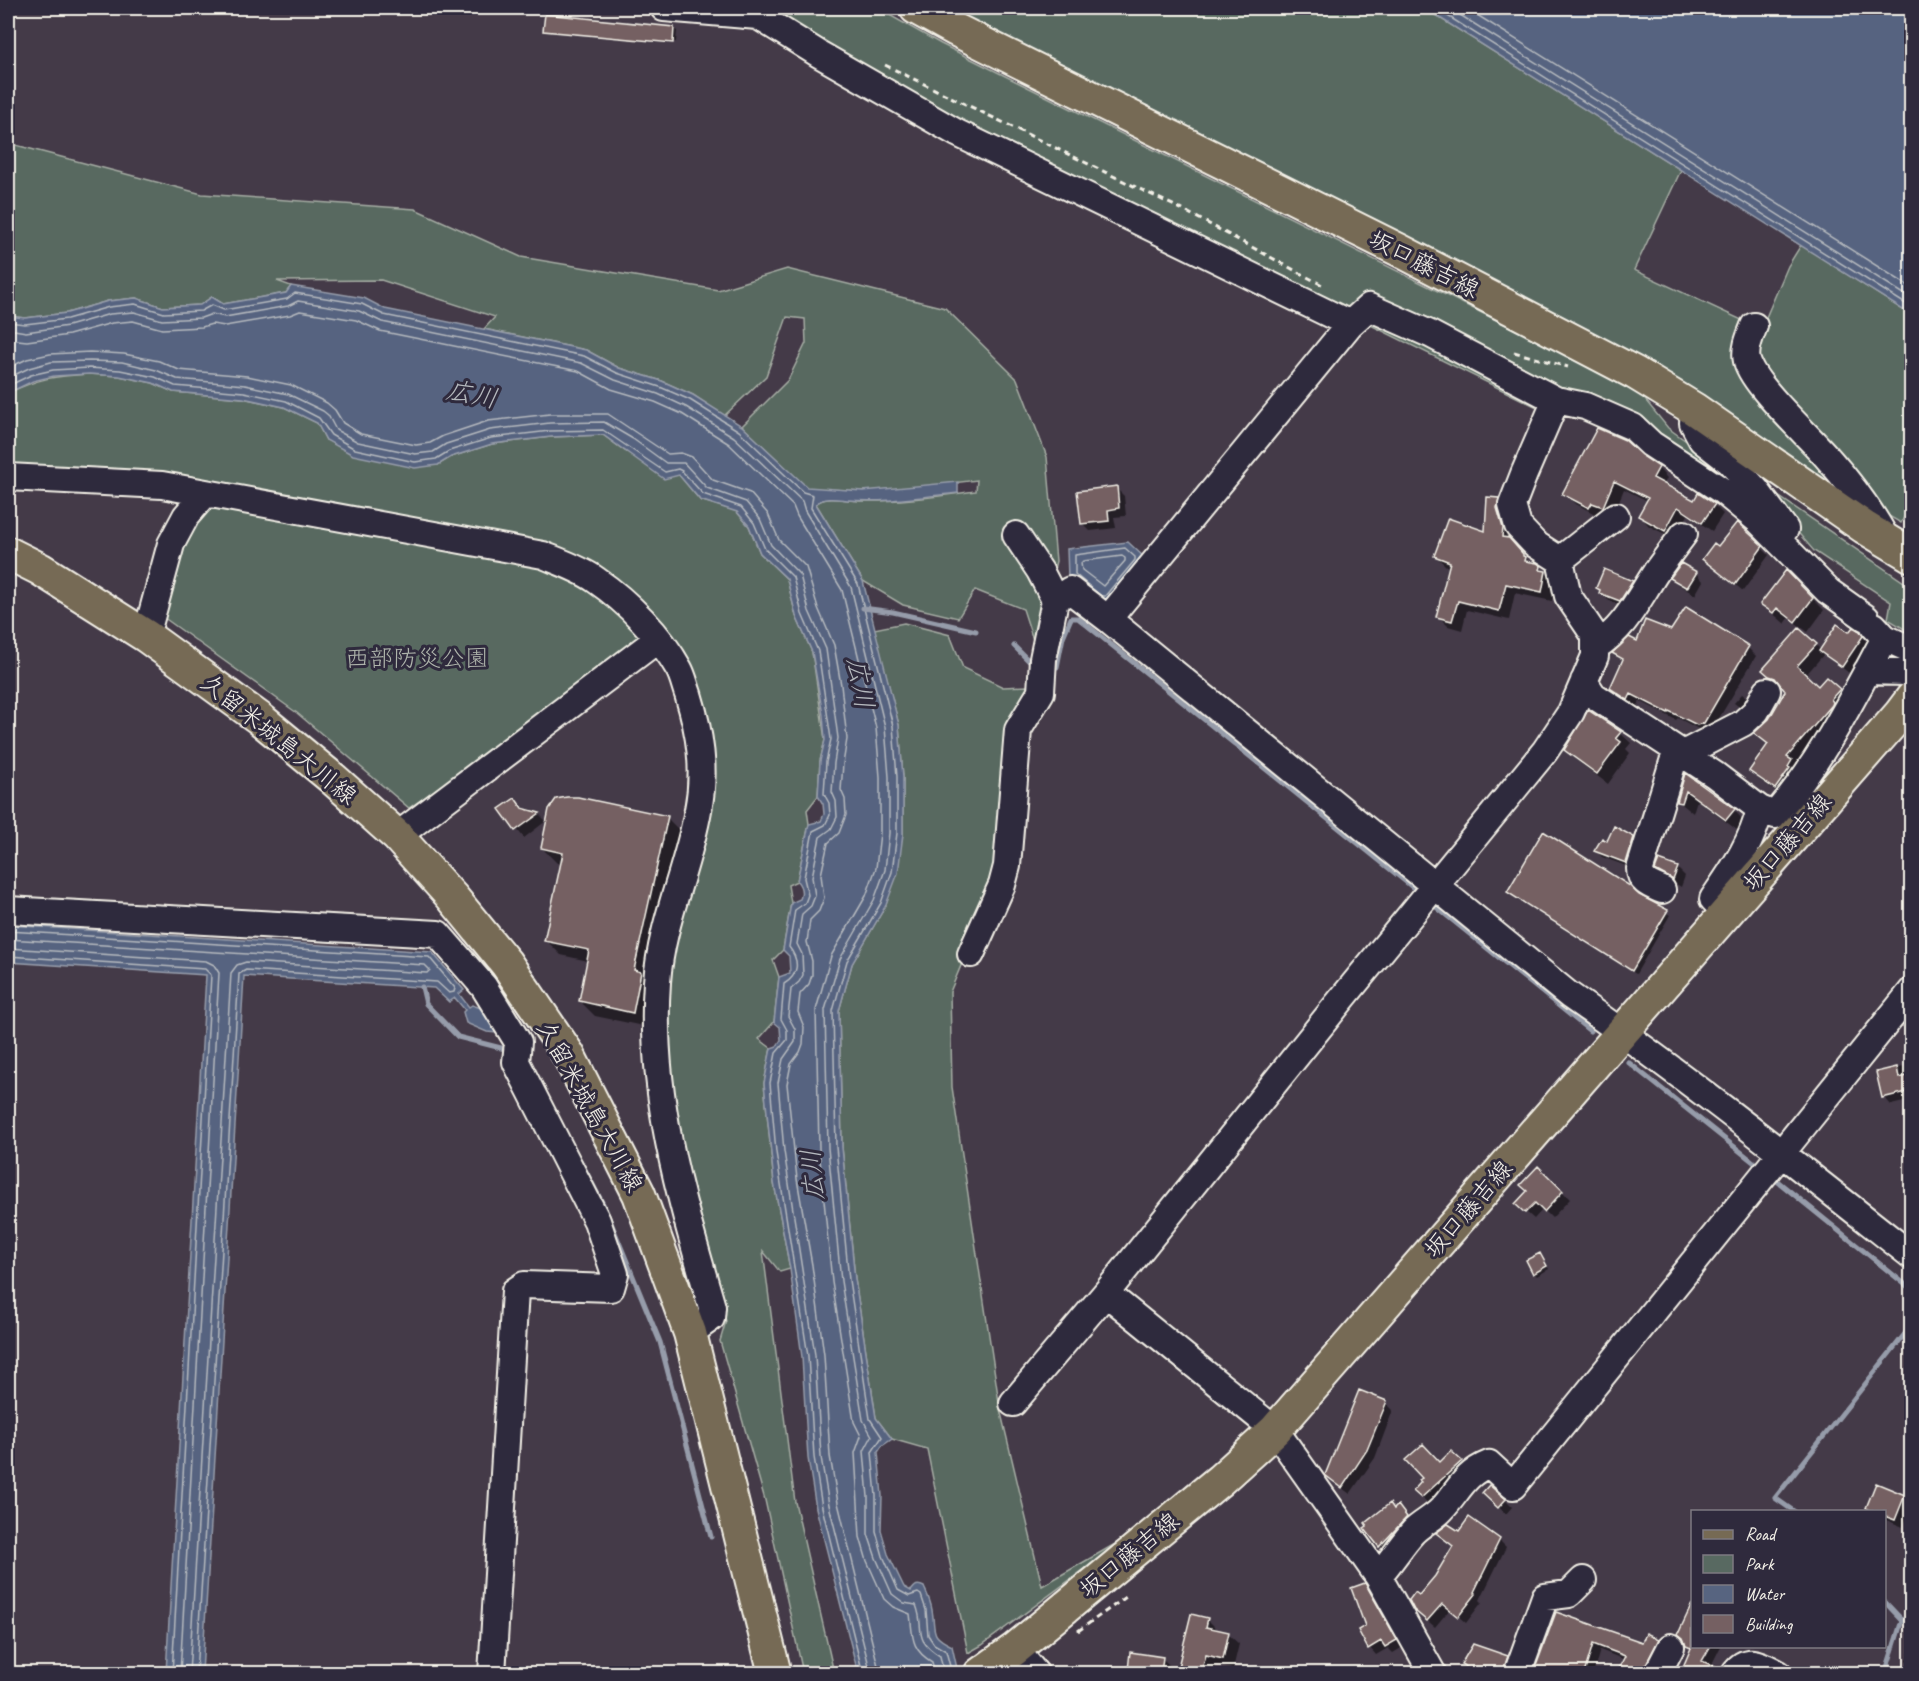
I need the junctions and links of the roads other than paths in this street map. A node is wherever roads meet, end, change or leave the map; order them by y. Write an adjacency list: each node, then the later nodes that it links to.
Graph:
1 (664, 8): 3 (street)
2 (916, 8): 6 (main road, 坂口藤吉線)
3 (1350, 324): 5 (street); 17 (street)
4 (1754, 326): 12 (street)
5 (1556, 400): 14 (street); 16 (street)
6 (1694, 409): 12 (main road, 坂口藤吉線); 16 (street)
7 (8, 477): 8 (street)
8 (205, 494): 18 (street); 20 (street)
9 (1616, 516): 14 (street)
10 (1684, 534): 21 (street)
11 (1016, 535): 15 (street)
12 (1899, 548)
13 (8, 553): 18 (main road, 久留米城島大川線)
14 (1560, 560): 21 (street)
15 (1055, 600): 17 (street); 33 (street)
16 (1866, 618): 19 (street)
17 (1108, 619): 30 (street)
18 (146, 636): 28 (main road, 久留米城島大川線)
19 (1885, 638): 22 (street); 23 (street)
20 (658, 639): 28 (street); 39 (street)
21 (1595, 647): 24 (street)
22 (1867, 671): 23 (street); 27 (street)
23 (1909, 673): 32 (main road, 坂口藤吉線)
24 (1584, 681): 26 (street); 30 (street)
25 (1767, 691): 26 (street)
26 (1682, 754): 27 (street); 29 (street)
27 (1760, 809): 32 (street)
28 (397, 836): 39 (main road, 久留米城島大川線)
29 (1662, 890)
30 (1429, 894): 35 (street); 38 (street)
31 (8, 910): 46 (street)
32 (1726, 912): 35 (main road, 坂口藤吉線)
33 (971, 954)
34 (1911, 991): 36 (street)
35 (1623, 1032): 36 (street); 41 (main road, 坂口藤吉線)
36 (1782, 1153): 37 (street); 42 (street)
37 (1911, 1256)
38 (1106, 1293): 40 (street); 41 (street)
39 (690, 1333): 47 (main road, 久留米城島大川線)
40 (1013, 1403)
41 (1275, 1430): 42 (street); 45 (main road, 坂口藤吉線)
42 (1378, 1576): 50 (street)
43 (1583, 1580): 51 (street)
44 (1671, 1647): 52 (street)
45 (1010, 1652): 48 (main road, 坂口藤吉線); 49 (street)
46 (492, 1674)
47 (775, 1674)
48 (980, 1674)
49 (1036, 1674)
50 (1433, 1674)
51 (1517, 1674)
52 (1657, 1674)
53 (1734, 1674): 54 (street)
54 (1779, 1674)

